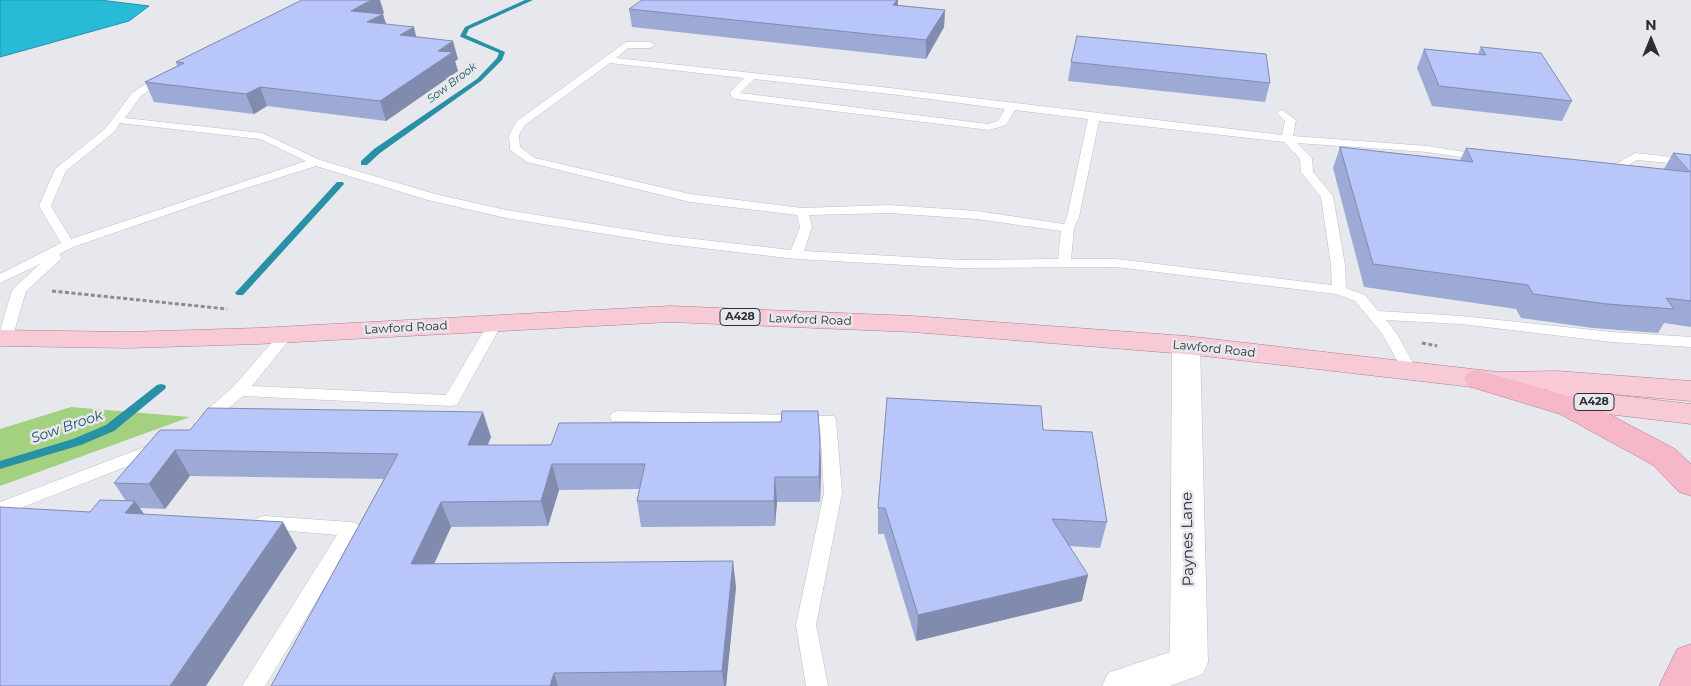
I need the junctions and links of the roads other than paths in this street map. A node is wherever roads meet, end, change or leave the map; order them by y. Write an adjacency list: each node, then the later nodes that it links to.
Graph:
1 (650, 45): 2 (lane)
2 (606, 60): 4 (lane); 14 (lane)
3 (173, 69): 8 (lane)
4 (752, 75): 5 (lane); 5 (lane)
5 (1011, 107): 7 (lane)
6 (1282, 114): 9 (lane)
7 (1094, 117): 9 (lane); 15 (lane)
8 (118, 120): 11 (lane); 16 (lane)
9 (1287, 138): 10 (lane); 20 (lane)
10 (1493, 158)
11 (316, 162): 16 (lane); 17 (lane)
12 (1691, 162): 13 (lane)
13 (1592, 170)
14 (802, 212): 15 (lane); 17 (lane)
15 (1068, 228): 18 (lane)
16 (68, 244): 19 (lane); 24 (lane)
17 (796, 255): 18 (lane)
18 (1064, 263): 20 (lane)
19 (0, 279)
20 (1339, 290): 21 (lane)
21 (1374, 314): 25 (lane); 27 (lane)
22 (496, 322): 23 (main road, Lawford Road / A428); 26 (main road, Lawford Road / A428); 29 (lane)
23 (286, 334): 24 (main road, Lawford Road / A428); 29 (lane)
24 (3, 338)
25 (1691, 342)
26 (1186, 346): 27 (main road, Lawford Road / A428); 43 (street, Paynes Lane)
27 (1409, 370): 28 (main road, Lawford Road / A428)
28 (1488, 380): 30 (main road, Lawford Road / A428); 31 (main road, Lawford Road / A428); 35 (highway)
29 (238, 391): 33 (lane)
30 (1691, 391)
31 (1691, 414)
32 (618, 418): 42 (lane)
33 (186, 434)
34 (169, 444): 36 (lane)
35 (1691, 484)
36 (0, 509)
37 (0, 513): 38 (lane)
38 (40, 514)
39 (246, 522): 41 (lane)
40 (1691, 661): 44 (highway)
41 (253, 686)
42 (817, 686)
43 (1122, 686)
44 (1679, 686)

